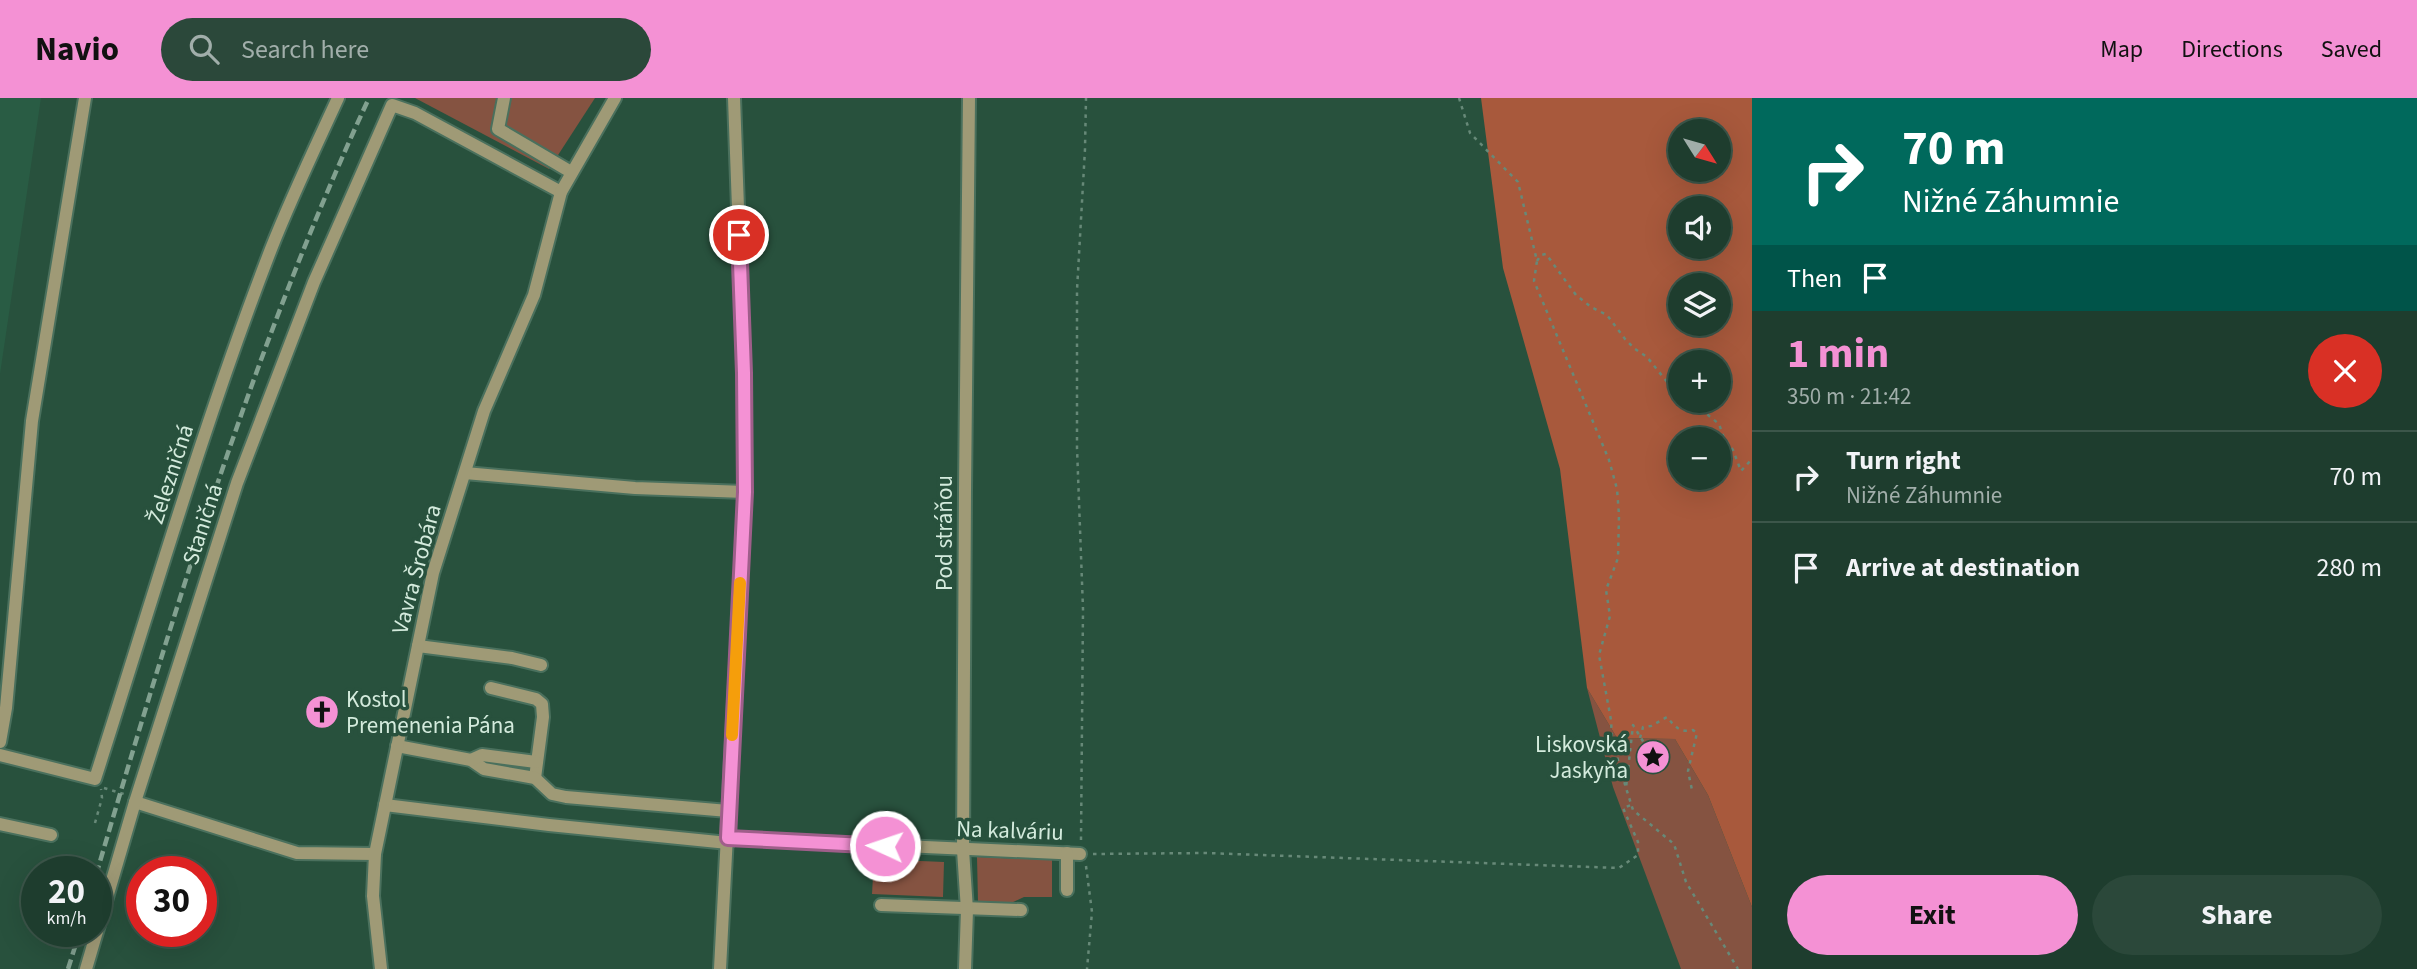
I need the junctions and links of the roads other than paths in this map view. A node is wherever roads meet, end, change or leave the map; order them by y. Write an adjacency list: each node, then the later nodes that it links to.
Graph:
1 (85, 98): 14 (street)
2 (338, 98): 16 (street, Železničná)
3 (504, 98): 7 (street)
4 (615, 98): 7 (street, Vavra Šrobára)
5 (734, 98): 10 (street)
6 (969, 98): 26 (street, Pod stráňou)
7 (571, 172): 8 (street, Vavra Šrobára)
8 (561, 192): 9 (street, Vavra Šrobára); 20 (street, Staničná)
9 (464, 473): 10 (street); 11 (street, Vavra Šrobára)
10 (745, 492): 22 (street)
11 (418, 646): 12 (street); 15 (street, Vavra Šrobára)
12 (541, 665)
13 (491, 688): 18 (street)
14 (0, 742)
15 (397, 746): 17 (street); 21 (street, Vavra Šrobára)
16 (0, 755)
17 (471, 760): 18 (street); 19 (street)
18 (536, 762): 19 (street)
19 (535, 778): 22 (street)
20 (135, 802): 27 (street); 32 (street, Staničná)
21 (385, 805): 25 (street, Na kalváriu); 27 (street, Vavra Šrobára)
22 (728, 811): 25 (street)
23 (0, 824): 24 (street)
24 (51, 835)
25 (728, 840): 26 (street, Na kalváriu); 34 (street)
26 (963, 850): 28 (street, Na kalváriu); 30 (street, Pod stráňou)
27 (374, 854): 33 (street, Vavra Šrobára)
28 (1067, 890)
29 (881, 905): 30 (street)
30 (967, 910): 31 (street); 35 (street, Pod stráňou)
31 (1021, 910)
32 (86, 969)
33 (381, 969)
34 (720, 969)
35 (965, 969)

